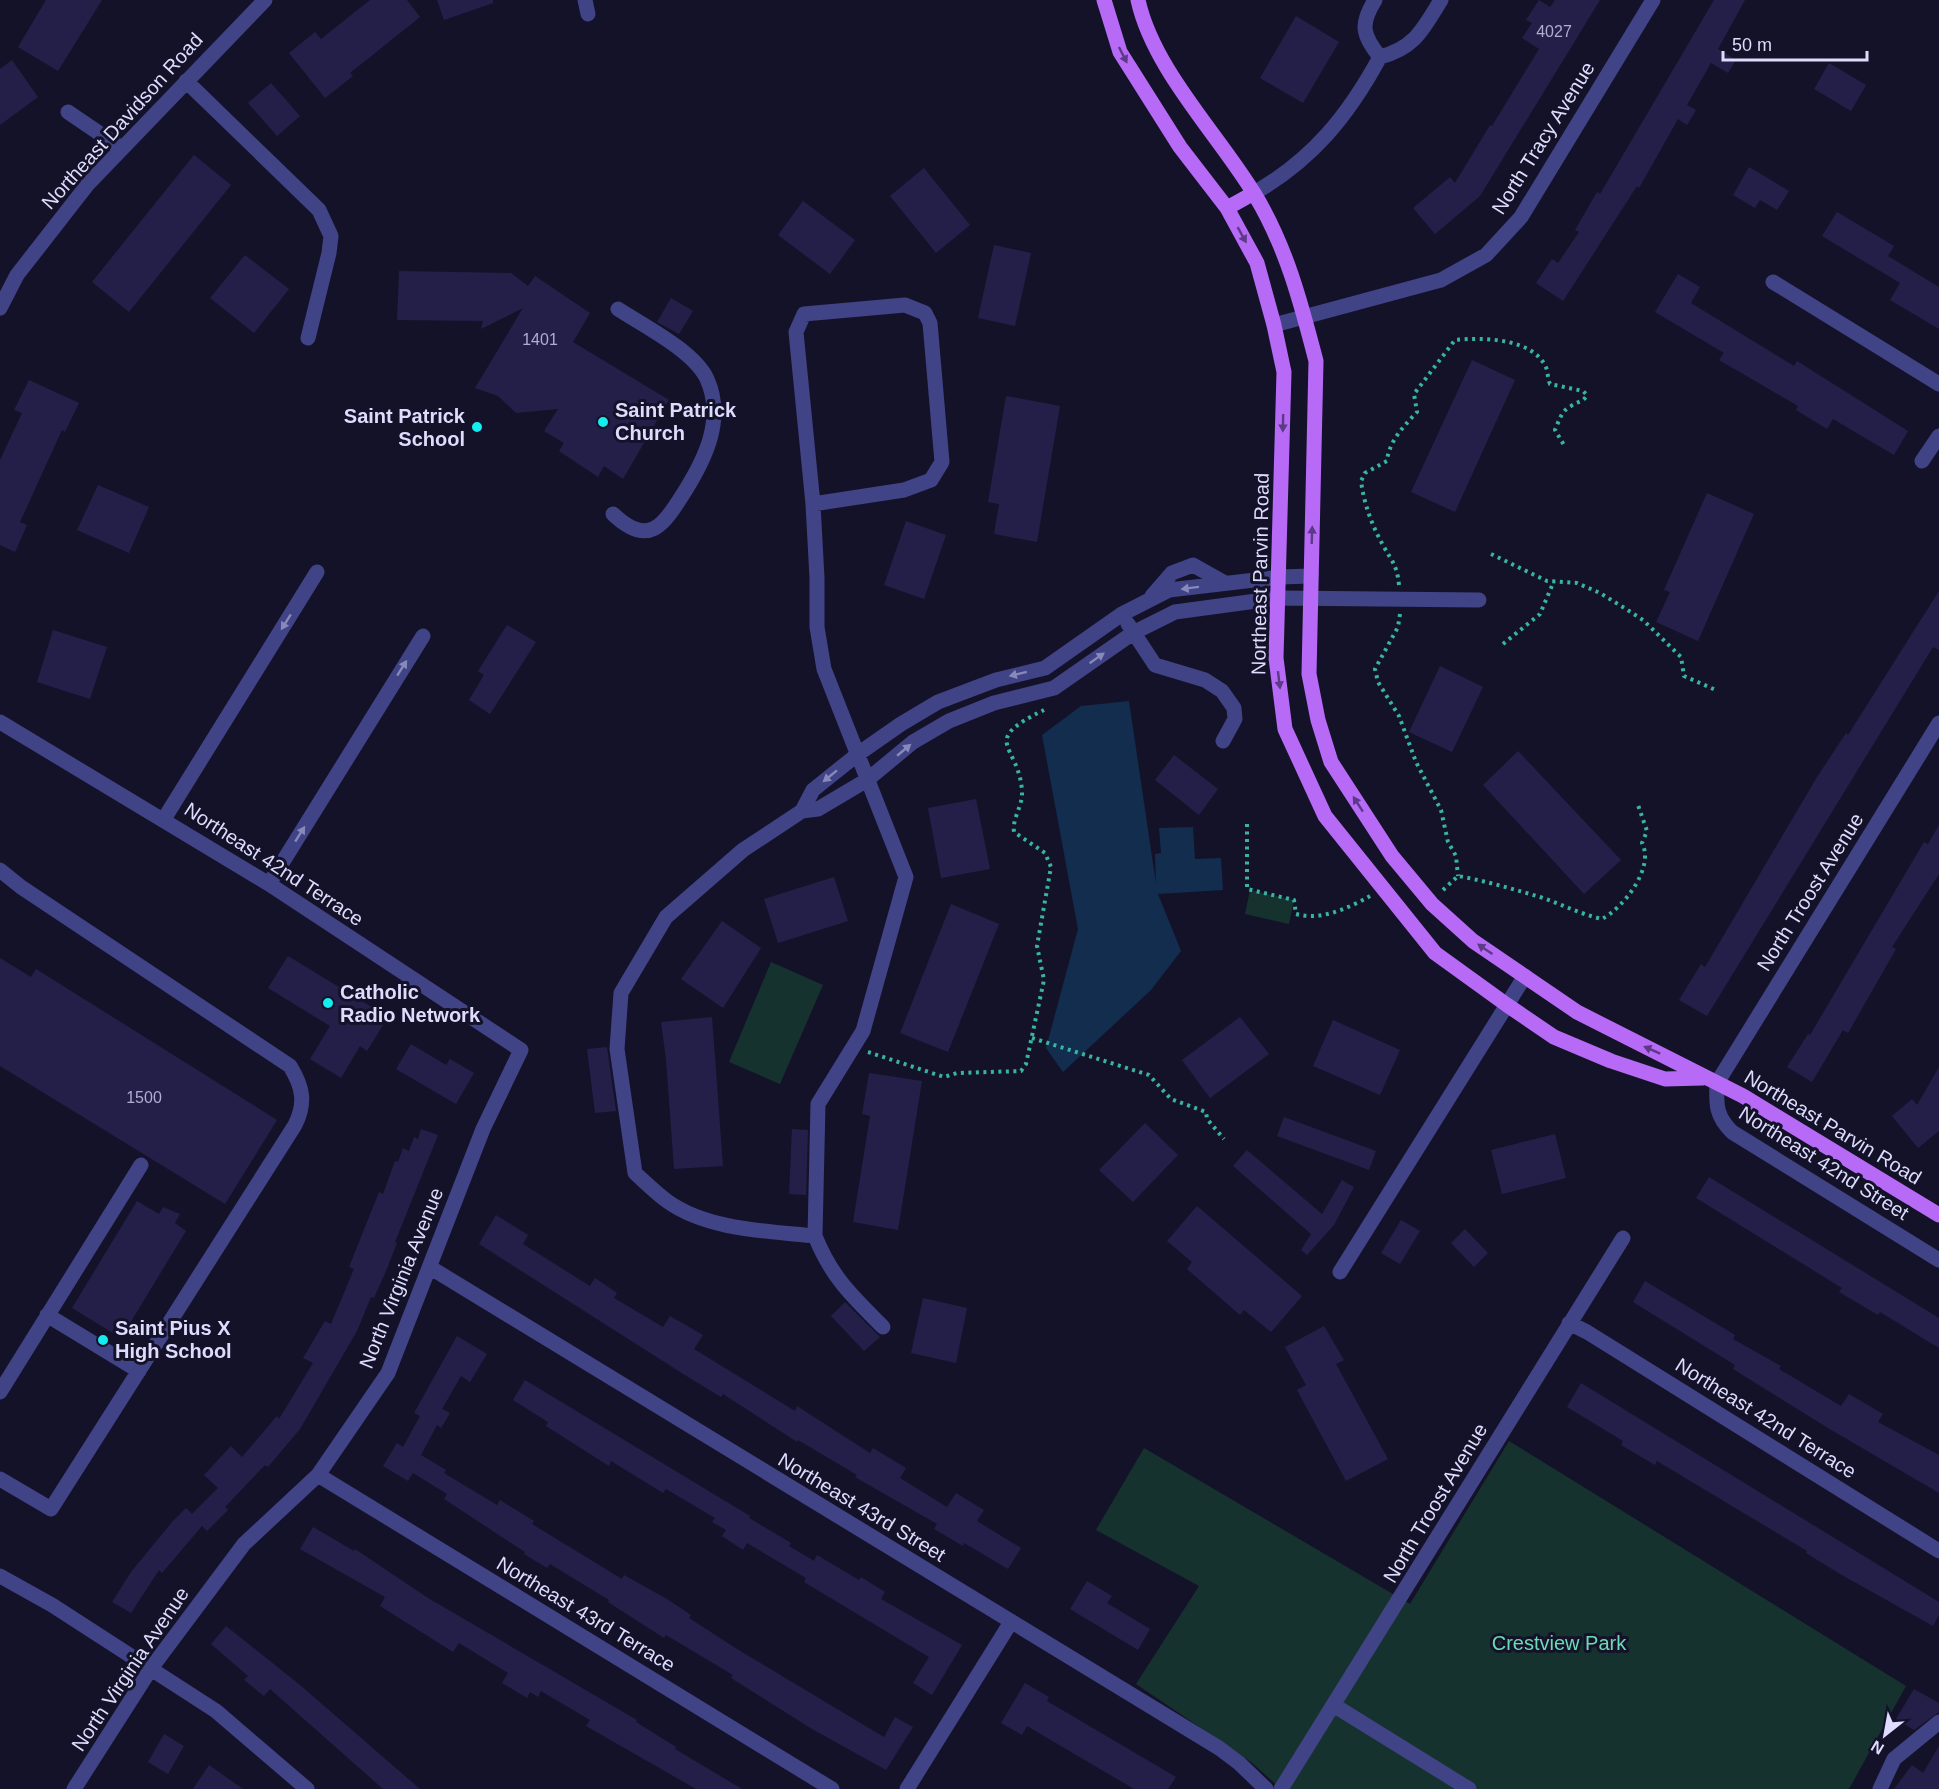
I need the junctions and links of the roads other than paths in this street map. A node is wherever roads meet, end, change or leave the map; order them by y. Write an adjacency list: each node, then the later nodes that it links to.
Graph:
1 (265, 0): 8 (street, Northeast Davidson Road)
2 (1104, 0): 12 (main road, Northeast Parvin Road, one-way to 12)
3 (1138, 0): 11 (main road, Northeast Parvin Road)
4 (1375, 0): 7 (street)
5 (1441, 0): 7 (street)
6 (1653, 0): 16 (street, North Tracy Avenue)
7 (1380, 57): 11 (street)
8 (186, 81): 10 (street, Northeast Davidson Road); 18 (street)
9 (68, 112): 10 (street)
10 (120, 148): 14 (street, Northeast Davidson Road)
11 (1254, 193): 12 (main road); 16 (main road, Northeast Parvin Road)
12 (1227, 208): 17 (main road, Northeast Parvin Road, one-way to 17)
13 (1773, 282): 19 (street)
14 (0, 308)
15 (618, 309): 23 (street)
16 (1305, 316): 17 (street, North Tracy Avenue); 25 (main road, Northeast Parvin Road, one-way to 16)
17 (1274, 325): 26 (main road, Northeast Parvin Road, one-way to 26)
18 (308, 338)
19 (1939, 384)
20 (1939, 436): 21 (street)
21 (1922, 461)
22 (813, 504): 22 (street); 39 (street)
23 (614, 514)
24 (316, 572): 42 (street, one-way to 42)
25 (1311, 576): 26 (street); 29 (main road, Northeast Parvin Road)
26 (1280, 577): 27 (street); 28 (main road, Northeast Parvin Road)
27 (1219, 584): 30 (street, one-way to 30); 30 (street); 32 (street)
28 (1279, 598): 29 (street); 32 (street); 46 (main road, Northeast Parvin Road, one-way to 46)
29 (1310, 598): 31 (street); 45 (main road, Northeast Parvin Road, one-way to 29)
30 (1149, 600): 33 (street)
31 (1479, 600)
32 (1216, 607): 34 (street)
33 (1122, 614): 34 (street); 39 (street, one-way to 39)
34 (1133, 633): 38 (street); 40 (street, one-way to 34)
35 (423, 636): 44 (street, one-way to 35)
36 (1939, 723): 48 (street, North Troost Avenue)
37 (2, 727): 42 (street, Northeast 42nd Terrace)
38 (1223, 741)
39 (858, 754): 40 (street); 41 (street, one-way to 41)
40 (867, 780): 41 (street); 51 (street)
41 (802, 811): 51 (street)
42 (165, 819): 44 (street, Northeast 42nd Terrace)
43 (0, 870): 59 (street)
44 (269, 884): 47 (street, Northeast 42nd Terrace)
45 (1525, 976): 46 (street); 48 (main road, Northeast Parvin Road, one-way to 45)
46 (1507, 1005): 48 (main road, Northeast Parvin Road); 55 (street)
47 (520, 1050): 54 (street, North Virginia Avenue)
48 (1710, 1080): 50 (main road, Northeast Parvin Road); 53 (street, Northeast 42nd Street)
49 (141, 1165): 56 (street)
50 (1939, 1215)
51 (815, 1236): 58 (street)
52 (1623, 1238): 57 (street, North Troost Avenue)
53 (1939, 1260)
54 (431, 1268): 61 (street, North Virginia Avenue); 65 (street, Northeast 43rd Street)
55 (1340, 1272)
56 (47, 1316): 59 (street); 60 (street)
57 (1569, 1323): 63 (street, Northeast 42nd Terrace); 67 (street, North Troost Avenue)
58 (883, 1327)
59 (139, 1371): 62 (street)
60 (0, 1392)
61 (318, 1475): 66 (street, North Virginia Avenue); 71 (street, Northeast 43rd Terrace)
62 (0, 1479)
63 (1939, 1551)
64 (0, 1576): 66 (street)
65 (1011, 1622): 72 (street); 73 (street, Northeast 43rd Street)
66 (152, 1667): 69 (street, North Virginia Avenue); 70 (street)
67 (1335, 1706): 74 (street, North Troost Avenue); 75 (street)
68 (1939, 1722): 76 (street)
69 (74, 1789)
70 (307, 1789)
71 (832, 1789)
72 (907, 1789)
73 (1266, 1789)
74 (1281, 1789)
75 (1469, 1789)
76 (1880, 1789)

